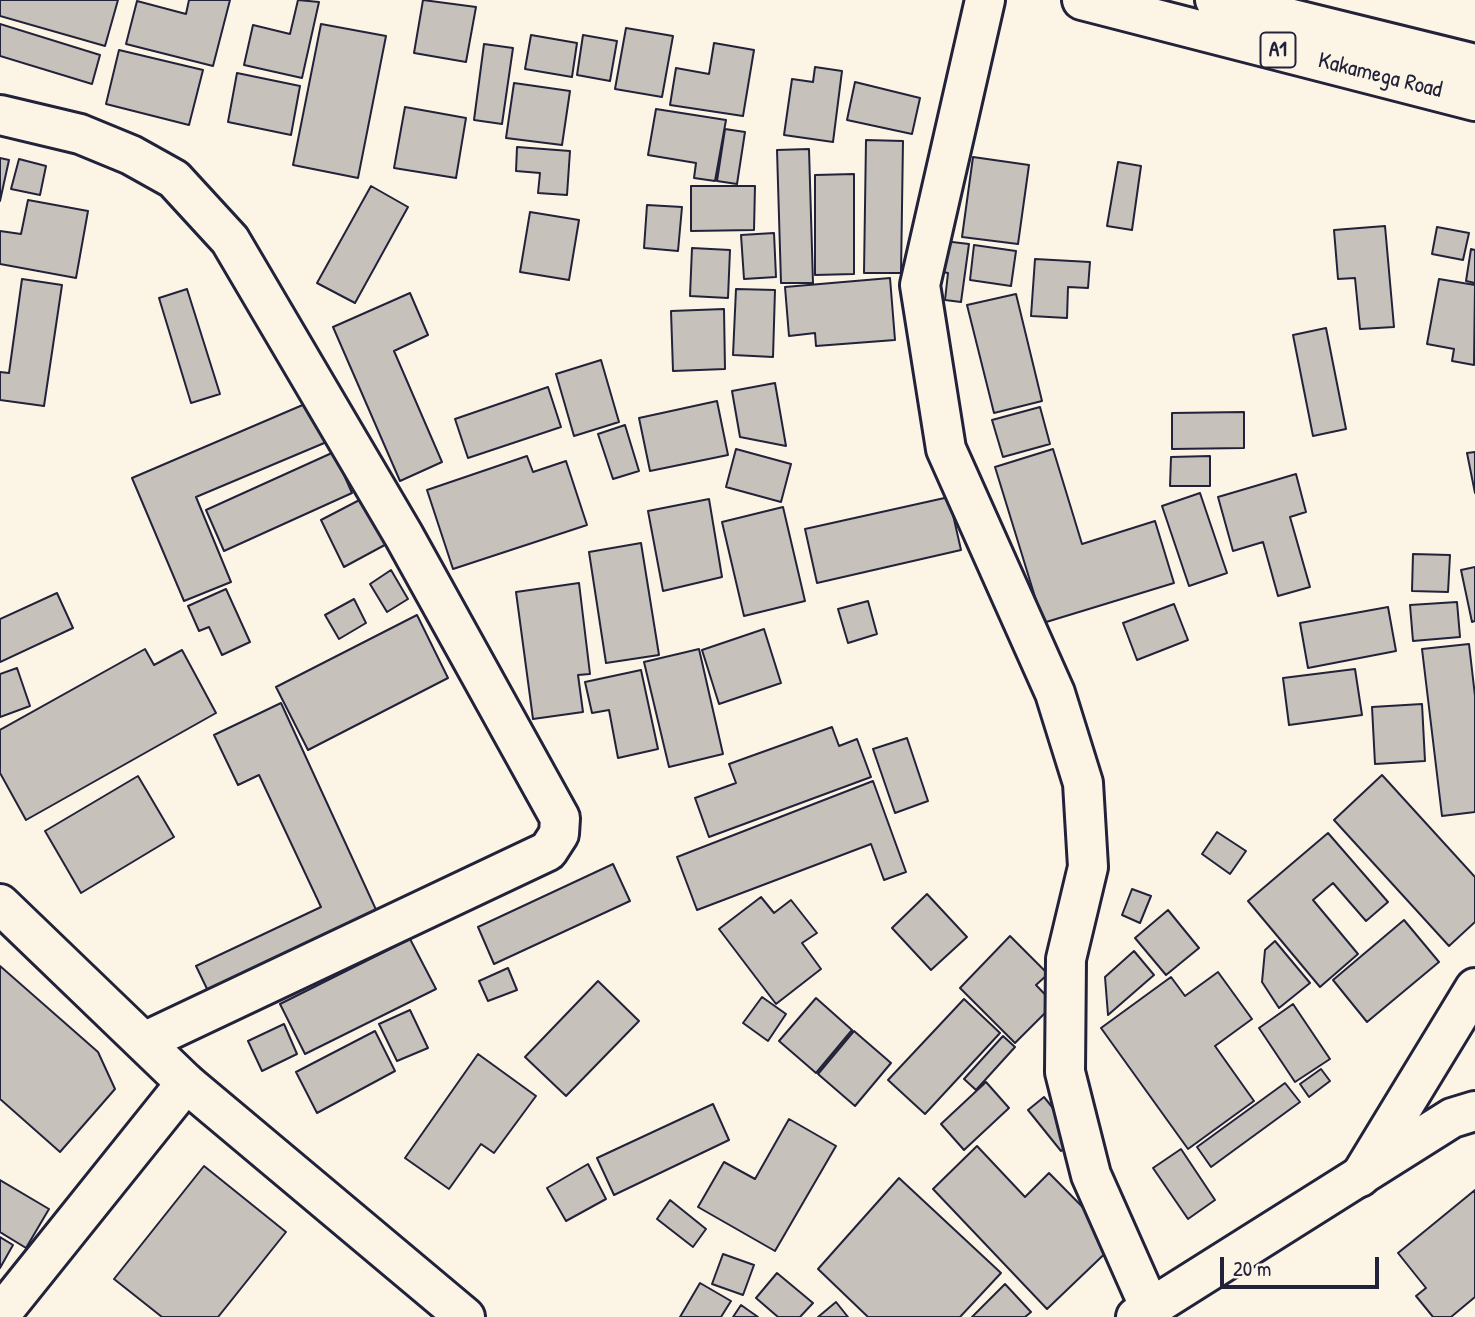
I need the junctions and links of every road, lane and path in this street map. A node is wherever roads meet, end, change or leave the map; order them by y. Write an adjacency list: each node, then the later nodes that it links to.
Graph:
1 (985, 0): 13 (main road)
2 (1082, 0): 5 (main road, Kakamega Road / A1)
3 (1215, 0): 4 (main road, Kakamega Road / A1)
4 (1475, 64)
5 (1475, 101)
6 (0, 116): 9 (main road)
7 (0, 904): 9 (main road)
8 (1475, 988): 12 (main road)
9 (144, 1042): 10 (main road)
10 (186, 1083): 14 (main road); 15 (main road)
11 (1475, 1111): 12 (main road)
12 (1360, 1177): 13 (main road)
13 (1143, 1312)
14 (0, 1315)
15 (465, 1317)

